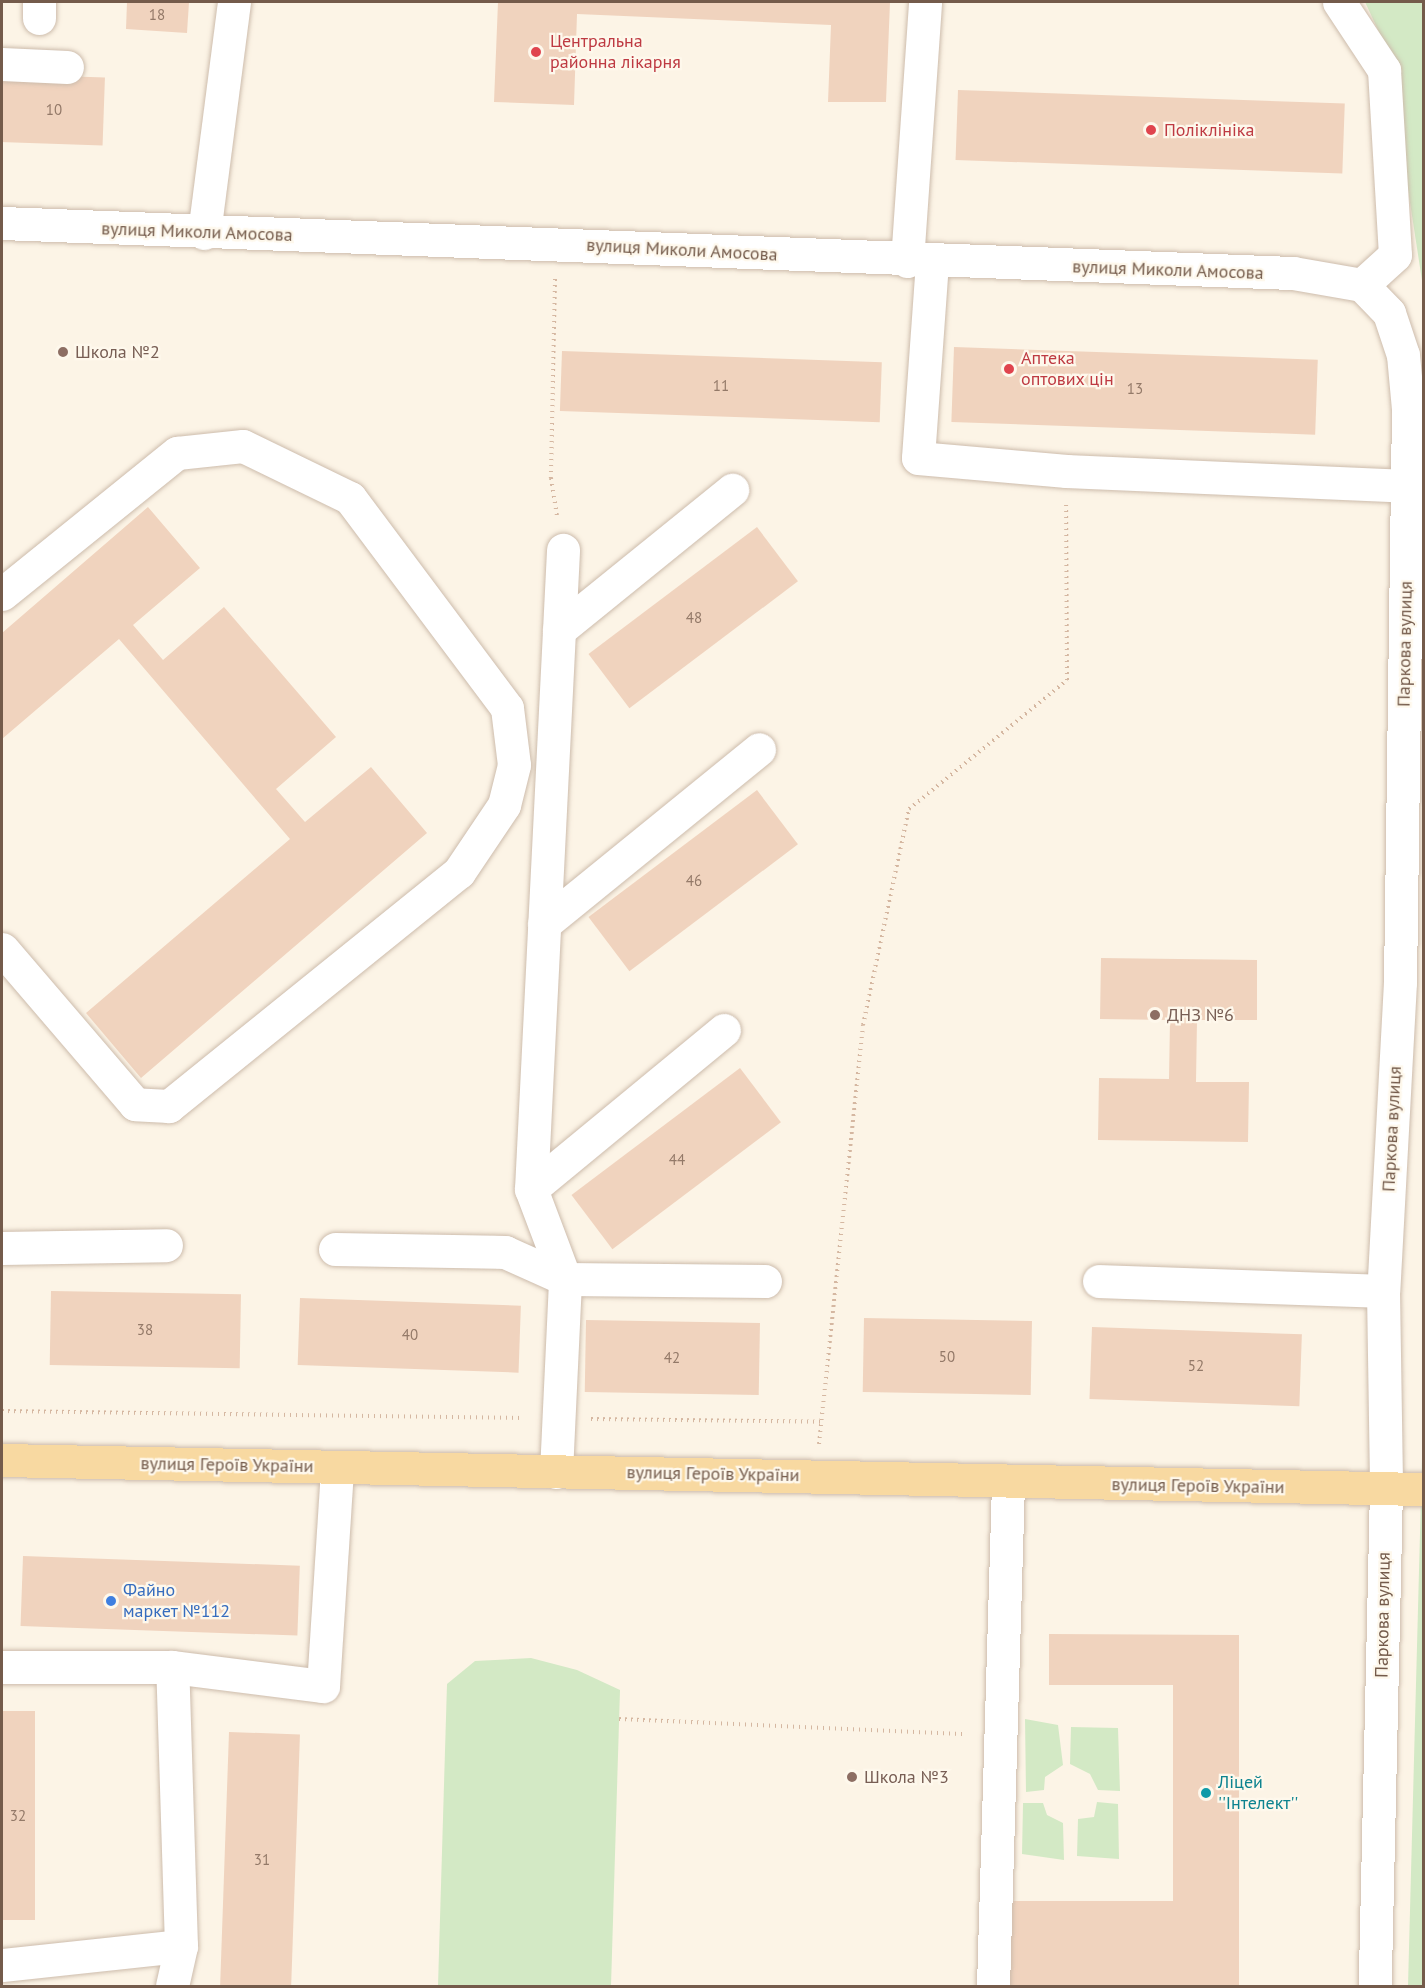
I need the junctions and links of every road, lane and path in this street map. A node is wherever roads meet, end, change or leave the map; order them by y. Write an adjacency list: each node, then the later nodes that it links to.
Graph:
1 (234, 2): 7 (street)
2 (1339, 2): 10 (street)
3 (925, 3): 9 (street)
4 (2, 64): 5 (street)
5 (67, 67)
6 (2, 223): 7 (street, вулиця Миколи Амосова)
7 (204, 233): 8 (street, вулиця Миколи Амосова)
8 (556, 244): 9 (street, вулиця Миколи Амосова); 14 (path)
9 (919, 262): 10 (street, вулиця Миколи Амосова); 11 (street)
10 (1362, 285): 12 (street, Паркова вулиця)
11 (1066, 471): 12 (street); 32 (path)
12 (1407, 486): 20 (street, Паркова вулиця)
13 (732, 490): 16 (street)
14 (563, 550): 16 (street)
15 (2, 594): 19 (street)
16 (559, 630): 18 (street)
17 (759, 748): 18 (street)
18 (544, 924): 22 (street)
19 (2, 949)
20 (1412, 980): 29 (street, Паркова вулиця)
21 (724, 1030): 22 (street)
22 (531, 1189): 26 (street)
23 (166, 1245): 24 (street)
24 (2, 1248)
25 (335, 1249): 26 (street)
26 (565, 1279): 27 (street); 31 (street)
27 (765, 1281)
28 (1099, 1281): 29 (street)
29 (1383, 1291): 38 (street, Паркова вулиця)
30 (2, 1411): 31 (path)
31 (559, 1418): 32 (path); 35 (street)
32 (821, 1422): 36 (path)
33 (2, 1460): 34 (main road, вулиця Героїв України)
34 (337, 1467): 35 (main road, вулиця Героїв України); 41 (street)
35 (556, 1472): 36 (main road, вулиця Героїв України)
36 (816, 1475): 37 (main road, вулиця Героїв України)
37 (1008, 1484): 38 (main road, вулиця Героїв України); 43 (street)
38 (1386, 1488): 39 (main road, вулиця Героїв України); 48 (street, Паркова вулиця)
39 (1424, 1489)
40 (2, 1667): 41 (street)
41 (172, 1667): 44 (street)
42 (619, 1719): 43 (path)
43 (1000, 1735): 47 (street)
44 (181, 1946): 45 (street); 46 (street)
45 (14, 1973)
46 (172, 1986)
47 (993, 1986)
48 (1375, 1986)

